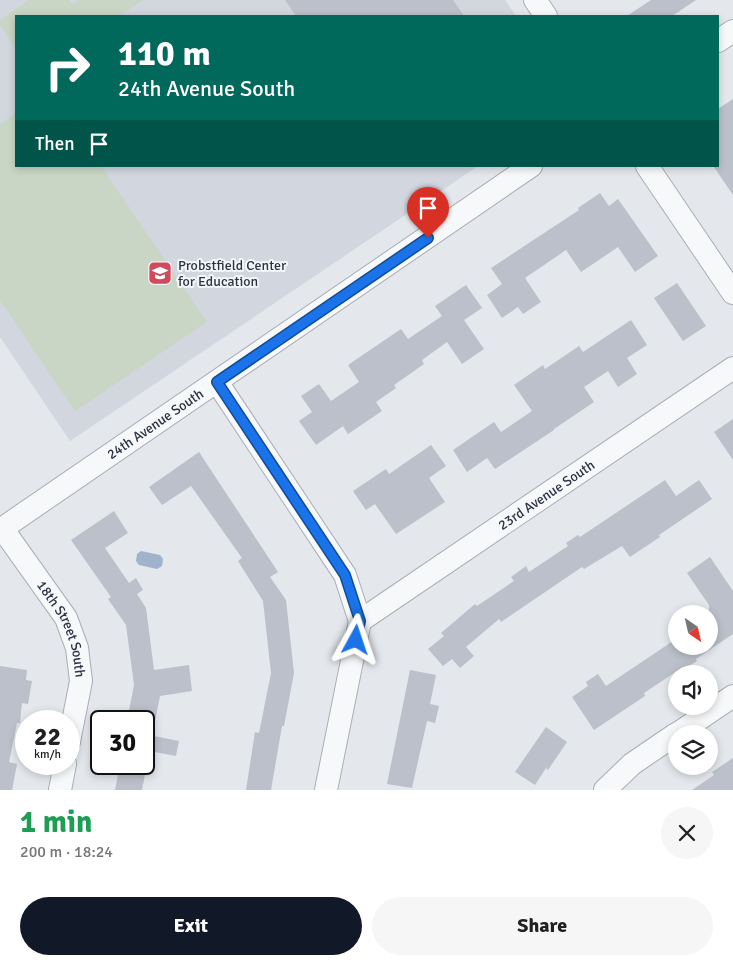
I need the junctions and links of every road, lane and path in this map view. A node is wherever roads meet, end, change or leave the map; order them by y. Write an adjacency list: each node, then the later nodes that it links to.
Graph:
1 (535, 0): 2 (street)
2 (545, 15)
3 (733, 31): 4 (street)
4 (719, 40)
5 (530, 167): 9 (street, 24th Avenue South)
6 (648, 167): 7 (street)
7 (733, 293)
8 (733, 368): 11 (street, 23rd Avenue South)
9 (217, 382): 10 (street, 24th Avenue South); 11 (street)
10 (1, 529): 13 (street, 18th Street South)
11 (360, 621): 18 (street)
12 (733, 696): 14 (street)
13 (75, 710)
14 (690, 725)
15 (668, 740): 19 (street)
16 (63, 775): 17 (street)
17 (60, 790)
18 (326, 790)
19 (605, 790)

